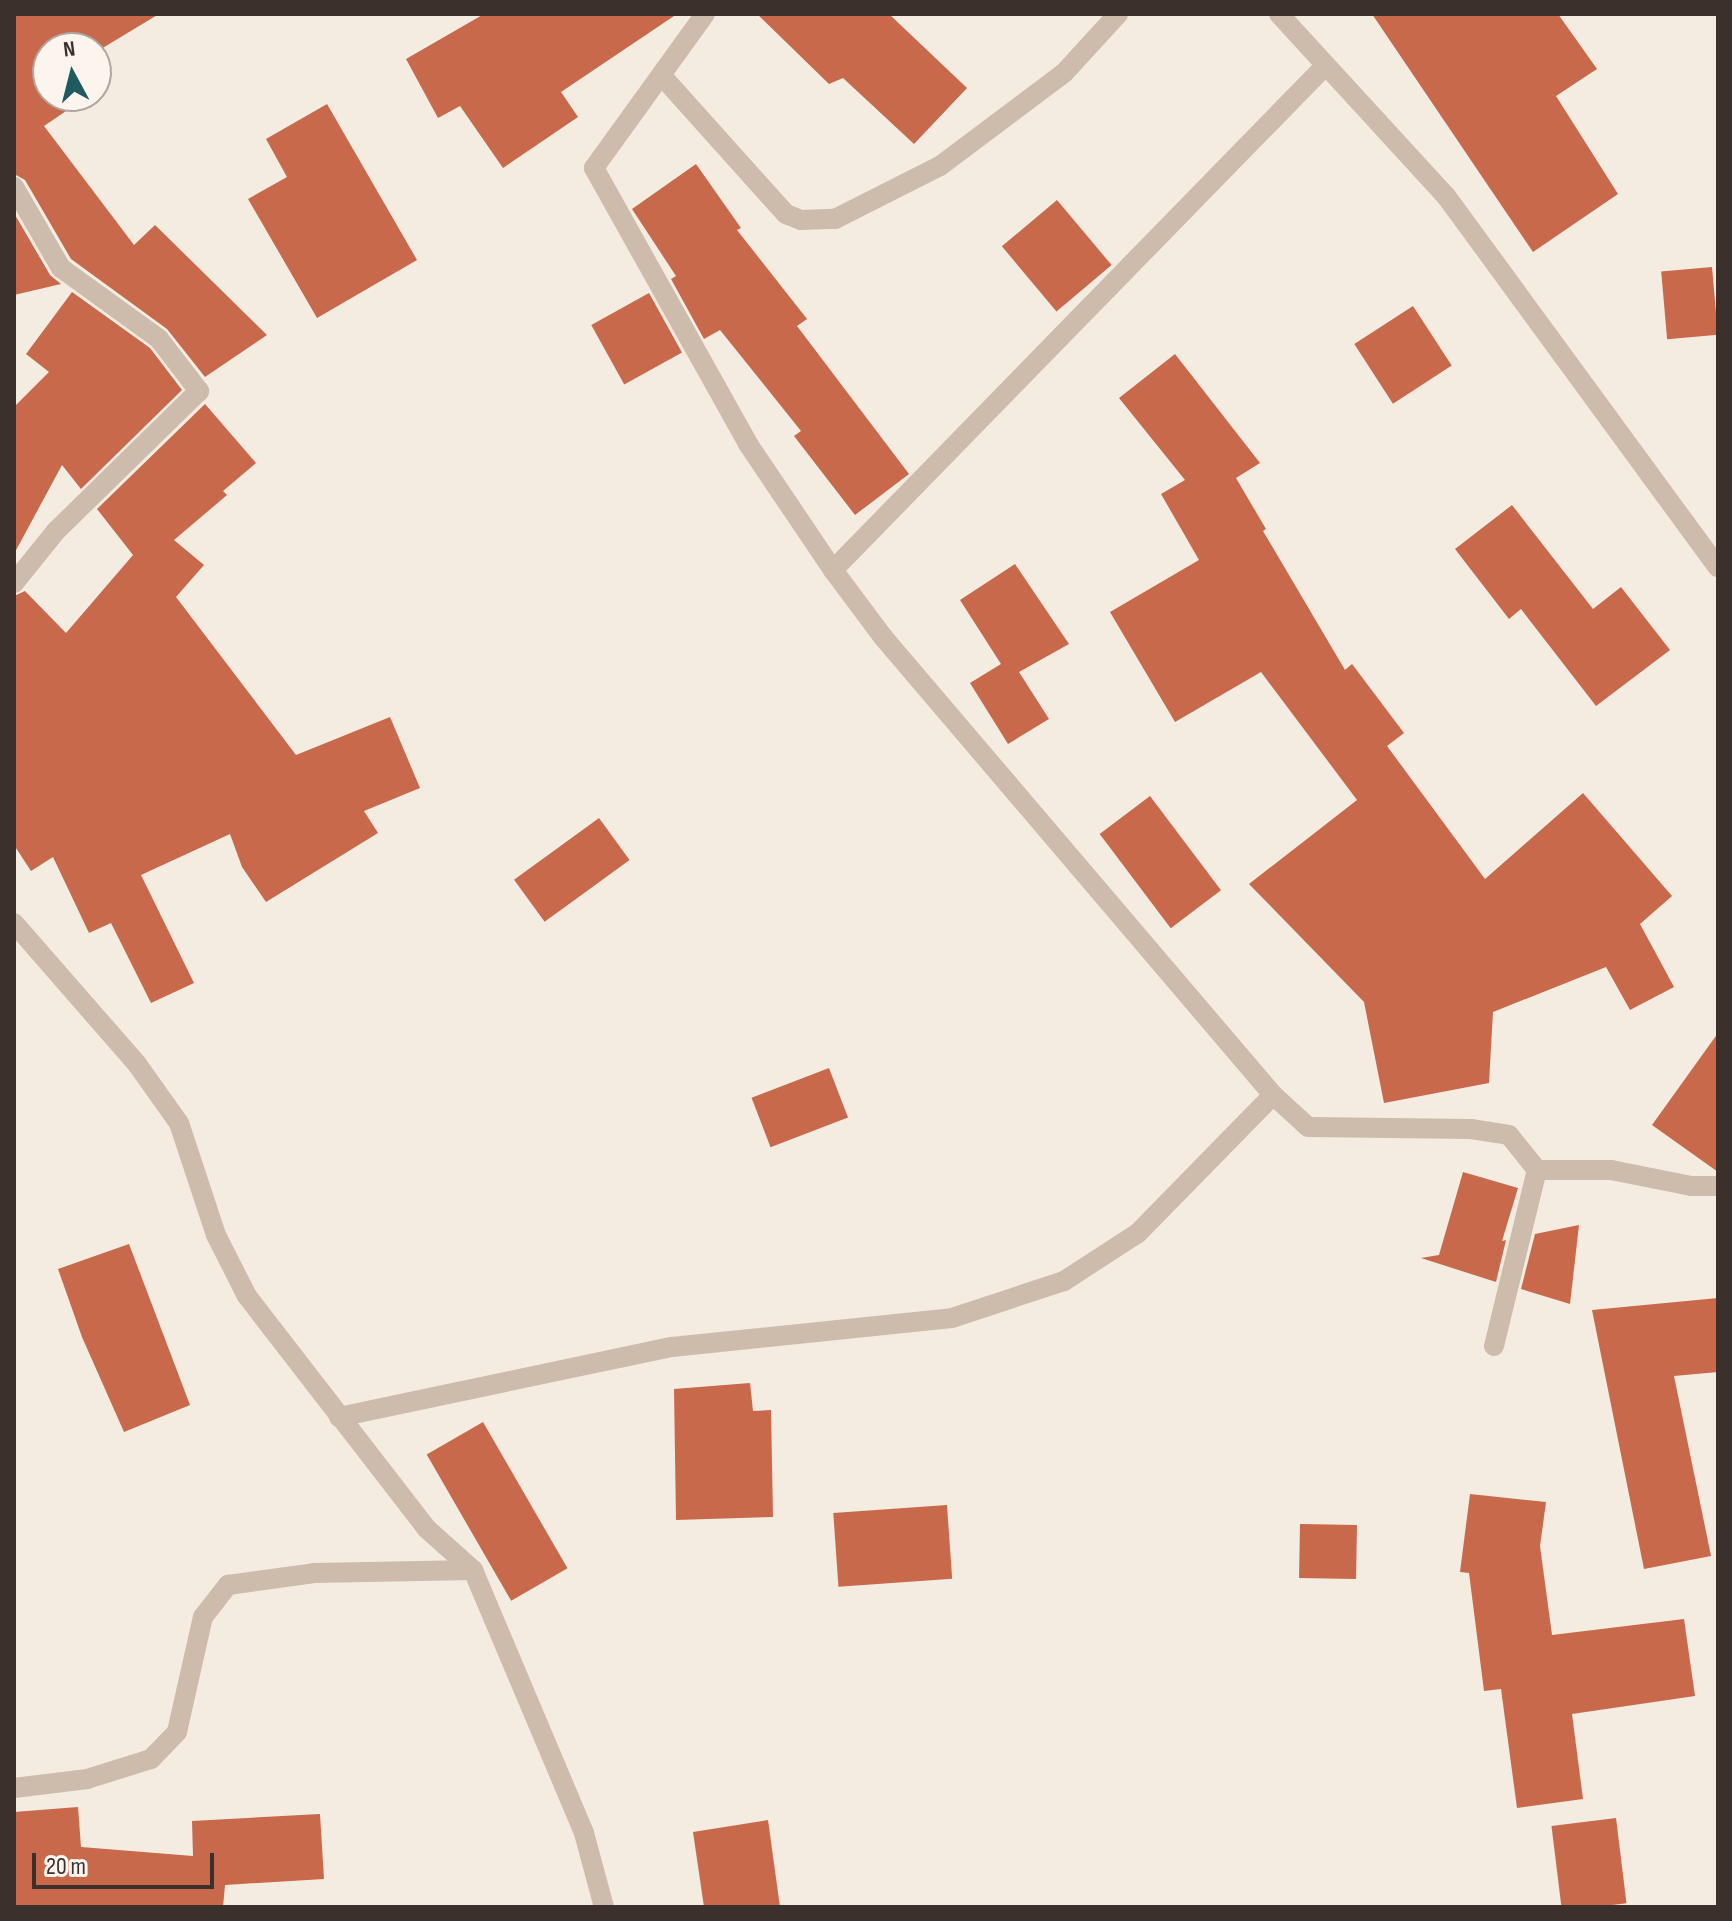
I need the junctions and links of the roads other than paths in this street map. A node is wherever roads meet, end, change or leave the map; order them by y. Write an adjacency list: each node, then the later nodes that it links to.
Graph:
1 (705, 14): 5 (street)
2 (1118, 14): 5 (street)
3 (1279, 14): 4 (street)
4 (1324, 67): 7 (street); 8 (street)
5 (662, 76): 8 (street)
6 (14, 187): 9 (street)
7 (1718, 567)
8 (833, 570): 11 (street)
9 (14, 583)
10 (14, 923): 15 (street)
11 (1273, 1095): 12 (street); 15 (street)
12 (1537, 1170): 13 (street); 14 (street)
13 (1718, 1186)
14 (1494, 1346)
15 (339, 1417): 16 (street)
16 (473, 1570): 17 (street); 18 (street)
17 (14, 1788)
18 (604, 1907)

